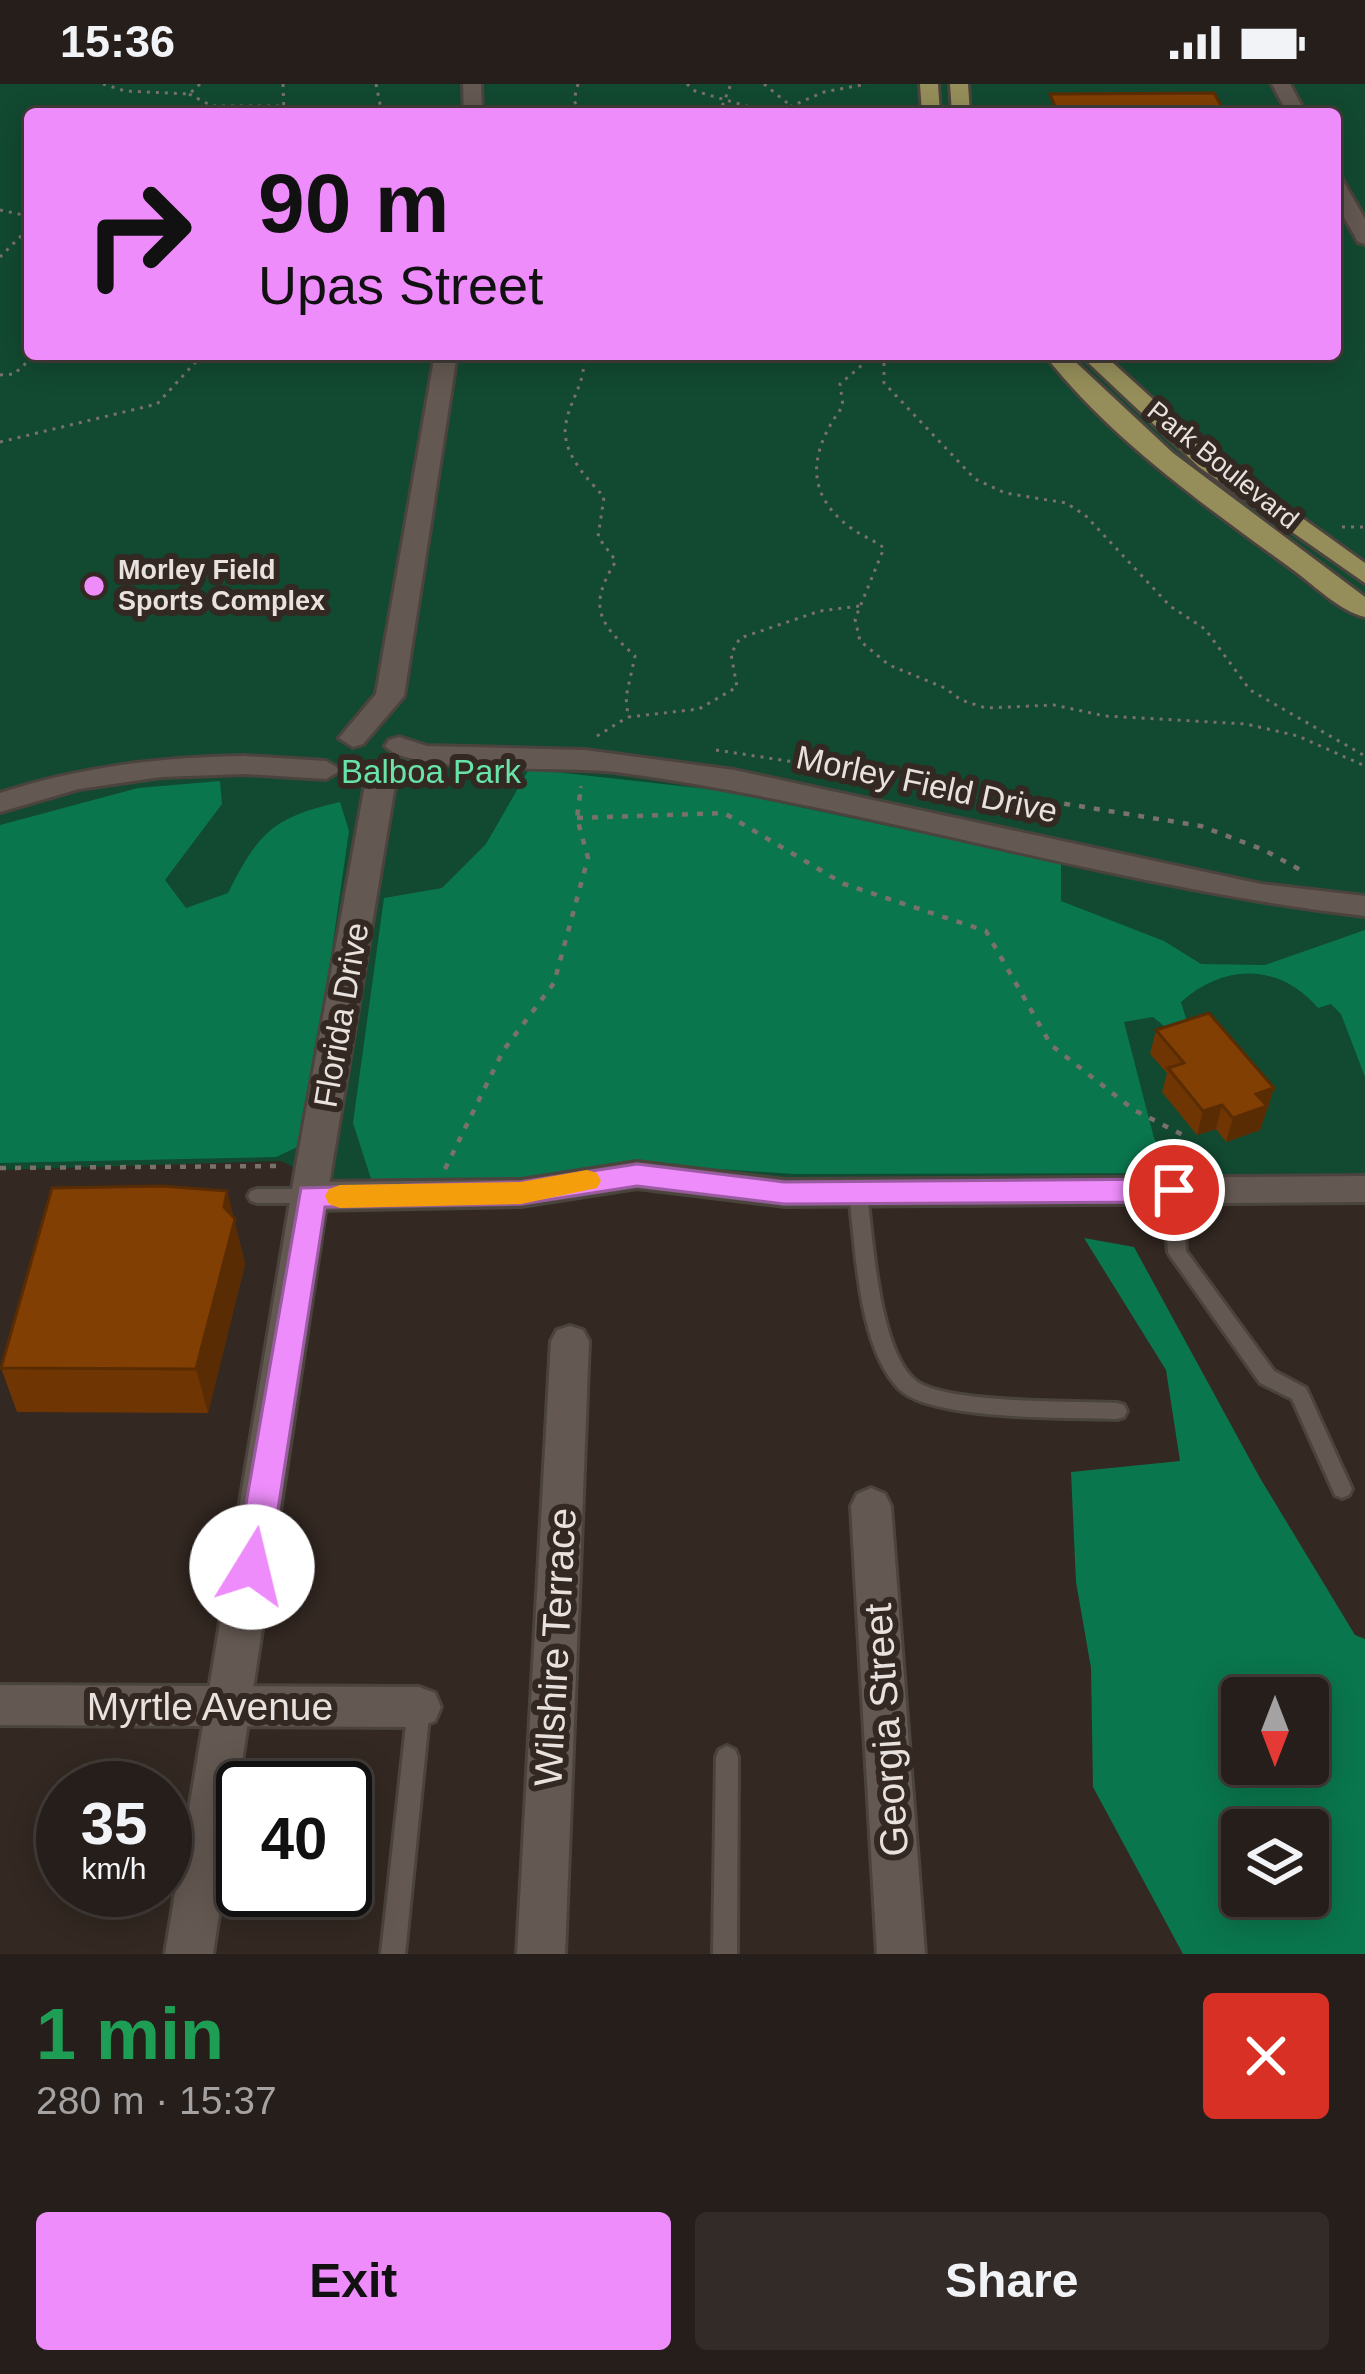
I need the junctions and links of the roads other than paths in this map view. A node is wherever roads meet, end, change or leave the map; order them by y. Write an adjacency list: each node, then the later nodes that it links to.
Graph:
1 (1341, 194): 2 (street)
2 (1365, 238)
3 (445, 360): 8 (street, Florida Drive)
4 (1060, 360): 7 (main road, Park Boulevard)
5 (1097, 360): 6 (main road, Park Boulevard)
6 (1365, 575)
7 (1365, 609)
8 (389, 695): 9 (street); 10 (street, Florida Drive)
9 (338, 758): 10 (street); 10 (street); 11 (street); 12 (street)
10 (393, 760): 12 (street, Florida Drive); 13 (street, Morley Field Drive)
11 (0, 802)
12 (372, 834): 14 (street, Florida Drive)
13 (1365, 906)
14 (313, 1181): 17 (street); 18 (lane); 24 (street, Florida Drive)
15 (1365, 1189): 16 (street)
16 (1186, 1190): 17 (street); 21 (lane)
17 (859, 1193): 20 (lane)
18 (256, 1196)
19 (570, 1340): 29 (street, Wilshire Terrace)
20 (1118, 1411)
21 (1342, 1489)
22 (871, 1506): 31 (street, Georgia Street)
23 (0, 1705): 24 (street, Myrtle Avenue)
24 (230, 1706): 25 (street, Myrtle Avenue); 27 (street, Florida Drive)
25 (419, 1707): 28 (lane)
26 (727, 1756): 30 (lane)
27 (189, 1954)
28 (393, 1954)
29 (541, 1954)
30 (725, 1954)
31 (901, 1954)

